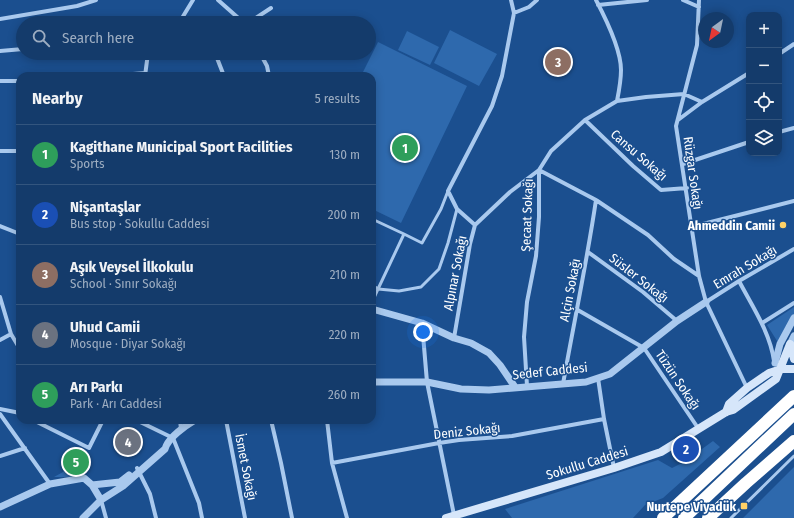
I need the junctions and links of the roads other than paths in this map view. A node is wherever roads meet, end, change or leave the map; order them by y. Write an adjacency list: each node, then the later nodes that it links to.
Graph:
1 (96, 0): 15 (street)
2 (193, 0): 16 (street)
3 (218, 0): 17 (street)
4 (511, 0): 13 (street)
5 (537, 0): 13 (street)
6 (596, 0): 10 (street)
7 (647, 0): 10 (street)
8 (683, 0): 11 (street)
9 (699, 0): 11 (street, Rüzgar Sokağı)
10 (598, 5): 34 (street)
11 (699, 7): 33 (street, Rüzgar Sokağı)
12 (271, 8): 18 (street)
13 (514, 13): 46 (street)
14 (16, 16): 19 (street)
15 (18, 16)
16 (183, 16)
17 (236, 16)
18 (259, 16)
19 (0, 19)
20 (794, 44): 23 (street)
21 (16, 50): 22 (street)
22 (0, 51)
23 (782, 52)
24 (147, 60): 27 (street)
25 (218, 60): 28 (street)
26 (264, 60): 29 (street)
27 (145, 72)
28 (222, 72)
29 (268, 72)
30 (746, 75): 35 (street)
31 (0, 81): 32 (street)
32 (16, 81)
33 (684, 94): 34 (street, Şecaat Sokağı); 35 (street); 37 (street, Rüzgar Sokağı)
34 (617, 101): 36 (street, Şecaat Sokağı)
35 (702, 102): 37 (street)
36 (585, 120): 44 (street, Şecaat Sokağı); 45 (street, Cansu Sokağı)
37 (677, 120): 43 (street, Rüzgar Sokağı)
38 (794, 128): 39 (street)
39 (782, 131)
40 (746, 143): 43 (street)
41 (0, 151): 42 (street)
42 (16, 151)
43 (683, 164): 45 (street, Rüzgar Sokağı)
44 (539, 170): 47 (street); 51 (street, Alpınar Sokağı); 86 (street, Şecaat Sokağı)
45 (687, 188): 53 (street, Rüzgar Sokağı)
46 (448, 191): 49 (street); 55 (lane)
47 (596, 200): 57 (street, Alçin Sokağı); 58 (street)
48 (794, 201): 53 (street)
49 (456, 209): 51 (street); 60 (lane)
50 (376, 221): 55 (lane)
51 (475, 225): 73 (street, Alpınar Sokağı)
52 (0, 226): 54 (street)
53 (691, 226): 58 (street, Rüzgar Sokağı)
54 (16, 232)
55 (404, 234): 60 (lane)
56 (794, 249): 59 (street, Emrah Sokağı)
57 (588, 252): 65 (street, Alçin Sokağı); 68 (street, Süsler Sokağı)
58 (699, 276): 63 (street, Rüzgar Sokağı)
59 (738, 281): 63 (street, Emrah Sokağı); 70 (street)
60 (378, 289): 61 (lane)
61 (376, 293)
62 (0, 297): 71 (street)
63 (706, 302): 68 (street, Sedef Caddesi); 88 (street, Rüzgar Sokağı)
64 (794, 303): 70 (street)
65 (576, 309): 77 (street, Tüzün Sokağı); 85 (street, Alçin Sokağı)
66 (376, 310): 69 (street)
67 (794, 318): 79 (street)
68 (677, 321): 77 (street, Sedef Caddesi)
69 (422, 323): 73 (street); 84 (street)
70 (762, 323): 79 (street)
71 (11, 334): 74 (street); 75 (street)
72 (794, 336): 76 (street)
73 (454, 338): 87 (street)
74 (0, 340)
75 (16, 342)
76 (790, 344): 78 (main road); 81 (main road)
77 (644, 348): 82 (street, Sedef Caddesi); 104 (street, Tüzün Sokağı)
78 (794, 359)
79 (775, 363): 81 (main road)
80 (794, 368): 81 (main road)
81 (781, 369): 88 (main road, Sokullu Caddesi); 92 (main road, Sokullu Caddesi)
82 (598, 378): 85 (street, Sedef Caddesi); 95 (street)
83 (376, 382): 84 (street, Sedef Caddesi)
84 (427, 382): 87 (street, Sedef Caddesi); 108 (street)
85 (563, 384): 86 (street, Sedef Caddesi)
86 (527, 386): 87 (street, Sedef Caddesi)
87 (515, 387)
88 (747, 388): 92 (main road, Sokullu Caddesi)
89 (794, 396): 127 (highway)
90 (0, 409): 91 (street)
91 (16, 412)
92 (726, 412): 104 (main road, Sokullu Caddesi)
93 (0, 414): 109 (street)
94 (794, 414): 128 (highway)
95 (604, 419): 108 (street, Deniz Sokağı); 113 (street)
96 (41, 424): 97 (street)
97 (101, 424)
98 (144, 424): 106 (street)
99 (180, 424): 105 (street)
100 (189, 424): 105 (street)
101 (227, 424): 124 (street, İsmet Sokağı)
102 (272, 424): 125 (street)
103 (327, 424): 112 (street)
104 (698, 428): 113 (main road, Sokullu Caddesi)
105 (181, 429): 106 (street)
106 (173, 438): 114 (street); 123 (street)
107 (794, 441): 129 (highway)
108 (439, 443): 112 (street, Deniz Sokağı); 119 (street)
109 (25, 448): 110 (street); 115 (street)
110 (0, 456)
111 (794, 456): 130 (lane)
112 (332, 463): 126 (street)
113 (614, 468): 119 (main road, Sokullu Caddesi)
114 (138, 470): 116 (street); 117 (street); 122 (street)
115 (50, 484): 116 (street); 118 (street)
116 (92, 485): 117 (street)
117 (101, 500): 120 (street); 121 (street)
118 (0, 507)
119 (450, 517)
120 (83, 518)
121 (106, 518)
122 (156, 518)
123 (202, 518)
124 (245, 518)
125 (292, 518)
126 (347, 518)
127 (663, 518)
128 (684, 518)
129 (708, 518)
130 (731, 518)

